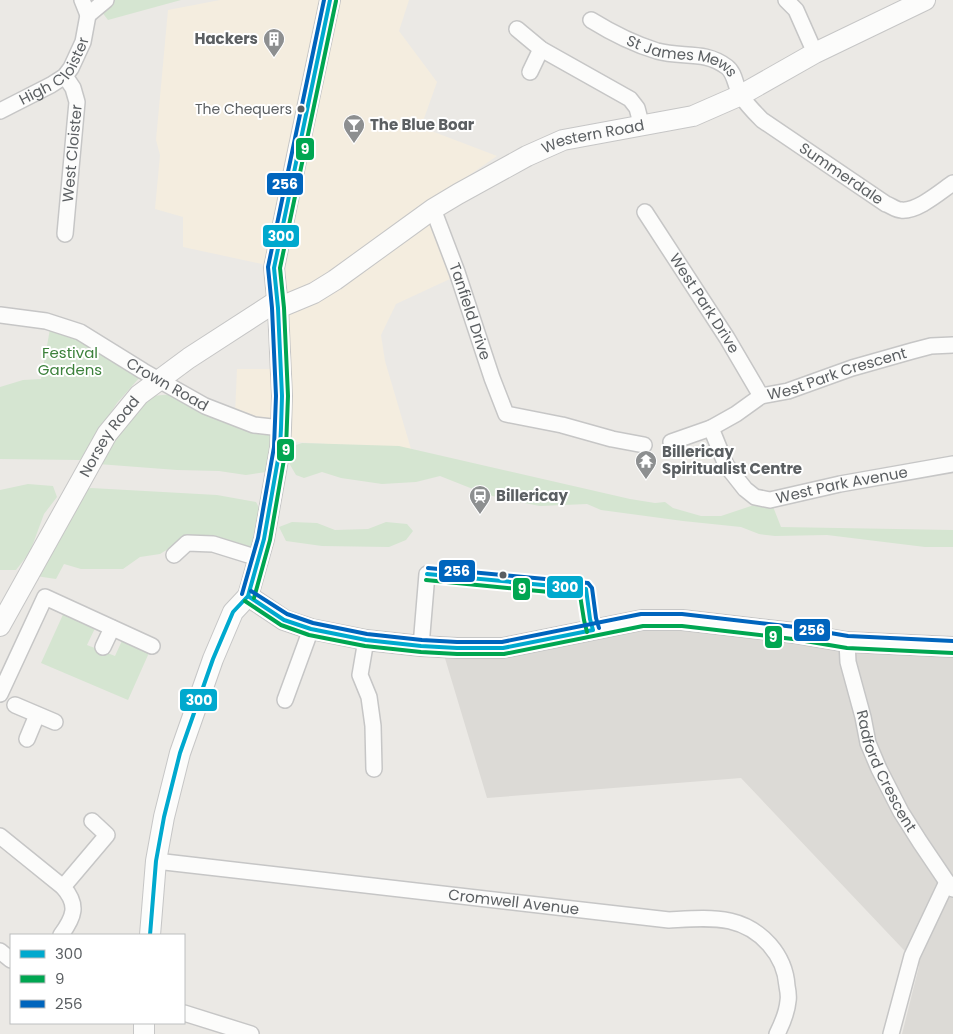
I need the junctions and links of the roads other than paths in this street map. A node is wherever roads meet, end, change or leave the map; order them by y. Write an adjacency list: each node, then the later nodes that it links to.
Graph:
1 (82, 0): 6 (street)
2 (106, 0): 6 (street)
3 (330, 0): 20 (street)
4 (786, 0): 10 (street)
5 (925, 0): 10 (street, Western Road)
6 (88, 16): 12 (street, High Cloister)
7 (591, 20): 13 (street, St James Mews)
8 (517, 29): 9 (street)
9 (541, 48): 11 (street); 15 (street)
10 (815, 53): 13 (street, Western Road)
11 (530, 72)
12 (65, 76): 14 (street, High Cloister); 19 (street, West Cloister)
13 (741, 95): 15 (street, Western Road); 16 (street, Summerdale)
14 (0, 111)
15 (642, 127): 17 (street, Western Road)
16 (953, 183)
17 (433, 209): 20 (street, Western Road); 28 (street, Tanfield Drive)
18 (645, 212): 24 (street, West Park Drive)
19 (65, 234)
20 (278, 304): 23 (street, Norsey Road); 26 (street)
21 (0, 315): 23 (street, Crown Road)
22 (953, 345): 24 (street, West Park Crescent)
23 (160, 380): 26 (street, Crown Road); 33 (street, Norsey Road)
24 (761, 396): 25 (street, West Park Crescent)
25 (711, 428): 27 (street, West Park Crescent); 29 (street, West Park Avenue)
26 (281, 438): 30 (street)
27 (671, 442)
28 (644, 445)
29 (953, 464)
30 (261, 549): 31 (street); 32 (street)
31 (174, 555)
32 (248, 596): 35 (street); 51 (street)
33 (0, 626)
34 (112, 628): 39 (street); 42 (street); 43 (street)
35 (311, 629): 37 (street); 44 (street)
36 (593, 630): 38 (street); 40 (street); 40 (street)
37 (366, 640): 40 (street); 48 (street)
38 (847, 642): 41 (street); 52 (street, Radford Crescent)
39 (152, 646)
40 (421, 646)
41 (953, 646)
42 (103, 647)
43 (5, 700): 45 (street)
44 (285, 700)
45 (37, 715): 46 (street); 47 (street)
46 (55, 722)
47 (27, 739)
48 (374, 769)
49 (92, 821): 53 (street)
50 (0, 836): 53 (street)
51 (156, 862): 55 (street); 60 (street, Cromwell Avenue)
52 (950, 886): 61 (street)
53 (63, 887): 54 (street)
54 (62, 934)
55 (150, 934)
56 (0, 950): 57 (street)
57 (10, 959)
58 (185, 1013): 59 (street)
59 (251, 1034)
60 (777, 1034)
61 (891, 1034)

